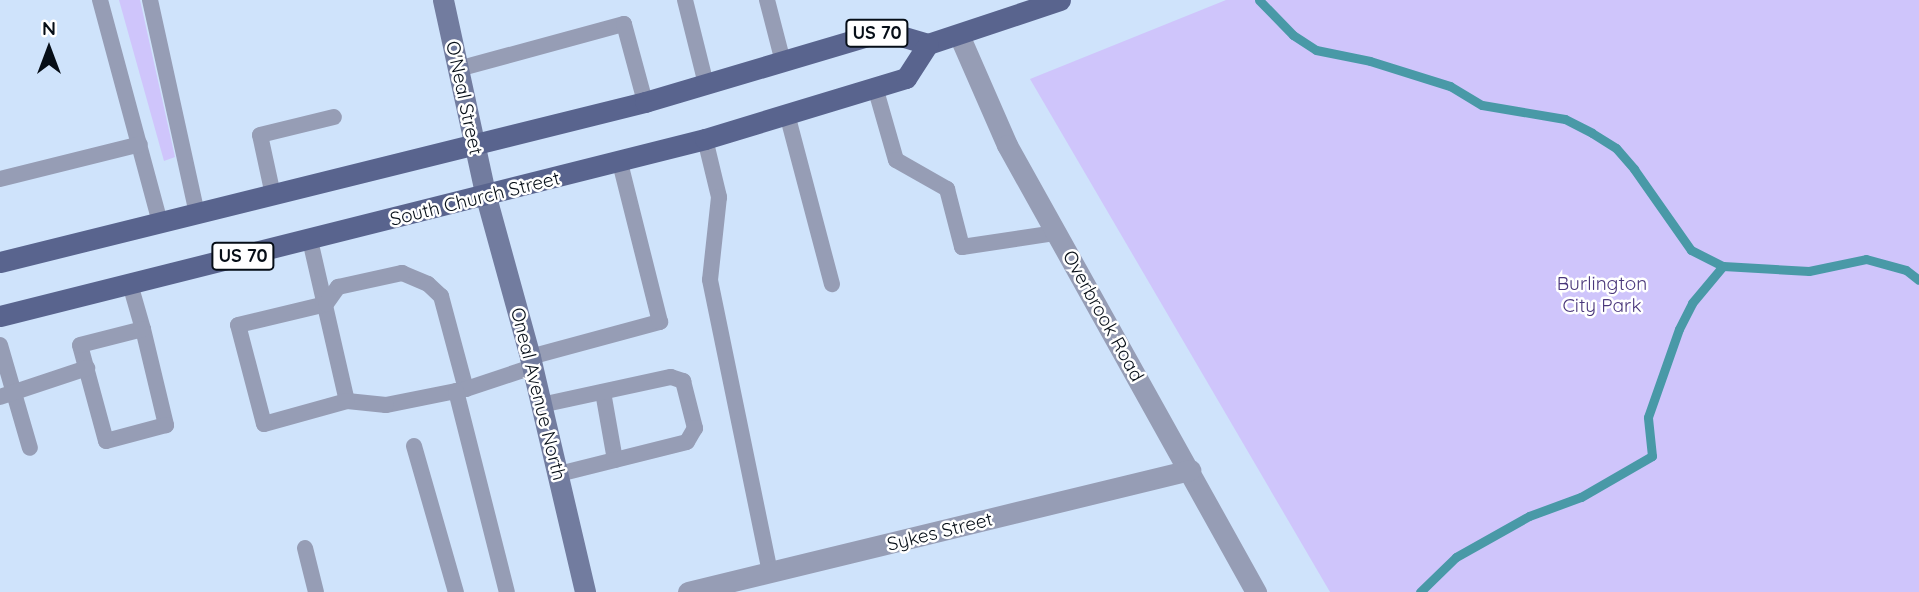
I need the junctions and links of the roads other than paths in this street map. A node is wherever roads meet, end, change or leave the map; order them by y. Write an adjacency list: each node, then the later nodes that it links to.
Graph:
1 (100, 0): 17 (lane)
2 (150, 0): 23 (lane)
3 (443, 0): 10 (main road, O'Neal Street)
4 (685, 0): 11 (lane)
5 (767, 0): 9 (lane)
6 (1060, 0): 7 (main road, US 70)
7 (960, 35): 8 (main road, US 70); 25 (street, Overbrook Road)
8 (928, 44): 9 (main road, US 70); 12 (main road, South Church Street / US 70)
9 (783, 62): 11 (main road, US 70)
10 (458, 69): 13 (lane); 18 (main road, O'Neal Street)
11 (706, 85): 13 (main road, US 70)
12 (875, 87): 14 (main road, South Church Street / US 70); 25 (lane)
13 (645, 102): 18 (main road, US 70)
14 (787, 114): 16 (main road, South Church Street / US 70); 29 (lane)
15 (334, 117): 21 (lane)
16 (705, 139): 19 (main road, South Church Street / US 70); 47 (lane)
17 (140, 144): 20 (lane); 24 (lane)
18 (474, 145): 21 (main road, US 70); 22 (main road, O'Neal Street)
19 (620, 163): 22 (main road, South Church Street / US 70); 34 (lane)
20 (0, 179)
21 (273, 195): 23 (main road, US 70)
22 (486, 197): 26 (main road, South Church Street / US 70); 34 (main road, Oneal Avenue North)
23 (197, 214): 24 (main road, US 70)
24 (160, 222): 27 (main road, US 70)
25 (1056, 233): 44 (street, Overbrook Road)
26 (310, 240): 28 (main road, South Church Street / US 70); 30 (lane)
27 (0, 262)
28 (130, 284): 31 (main road, South Church Street / US 70); 32 (lane)
29 (832, 284)
30 (326, 304): 36 (lane); 39 (lane); 39 (lane)
31 (0, 316)
32 (143, 329): 35 (lane); 35 (lane)
33 (0, 345): 38 (lane)
34 (531, 362): 36 (lane); 40 (main road, Oneal Avenue North)
35 (87, 368): 38 (lane)
36 (461, 390): 39 (lane); 50 (lane)
37 (603, 392): 40 (lane); 43 (lane); 43 (lane)
38 (6, 395): 42 (lane)
39 (347, 401)
40 (541, 405): 45 (main road, Oneal Avenue North)
41 (414, 446): 49 (lane)
42 (30, 448)
43 (615, 460): 45 (lane)
44 (1190, 470): 47 (street, Sykes Street); 53 (street, Overbrook Road)
45 (558, 474): 51 (main road, Oneal Avenue North)
46 (305, 548): 48 (lane)
47 (770, 573): 52 (street, Sykes Street)
48 (316, 592)
49 (456, 592)
50 (507, 592)
51 (585, 592)
52 (688, 592)
53 (1256, 592)

